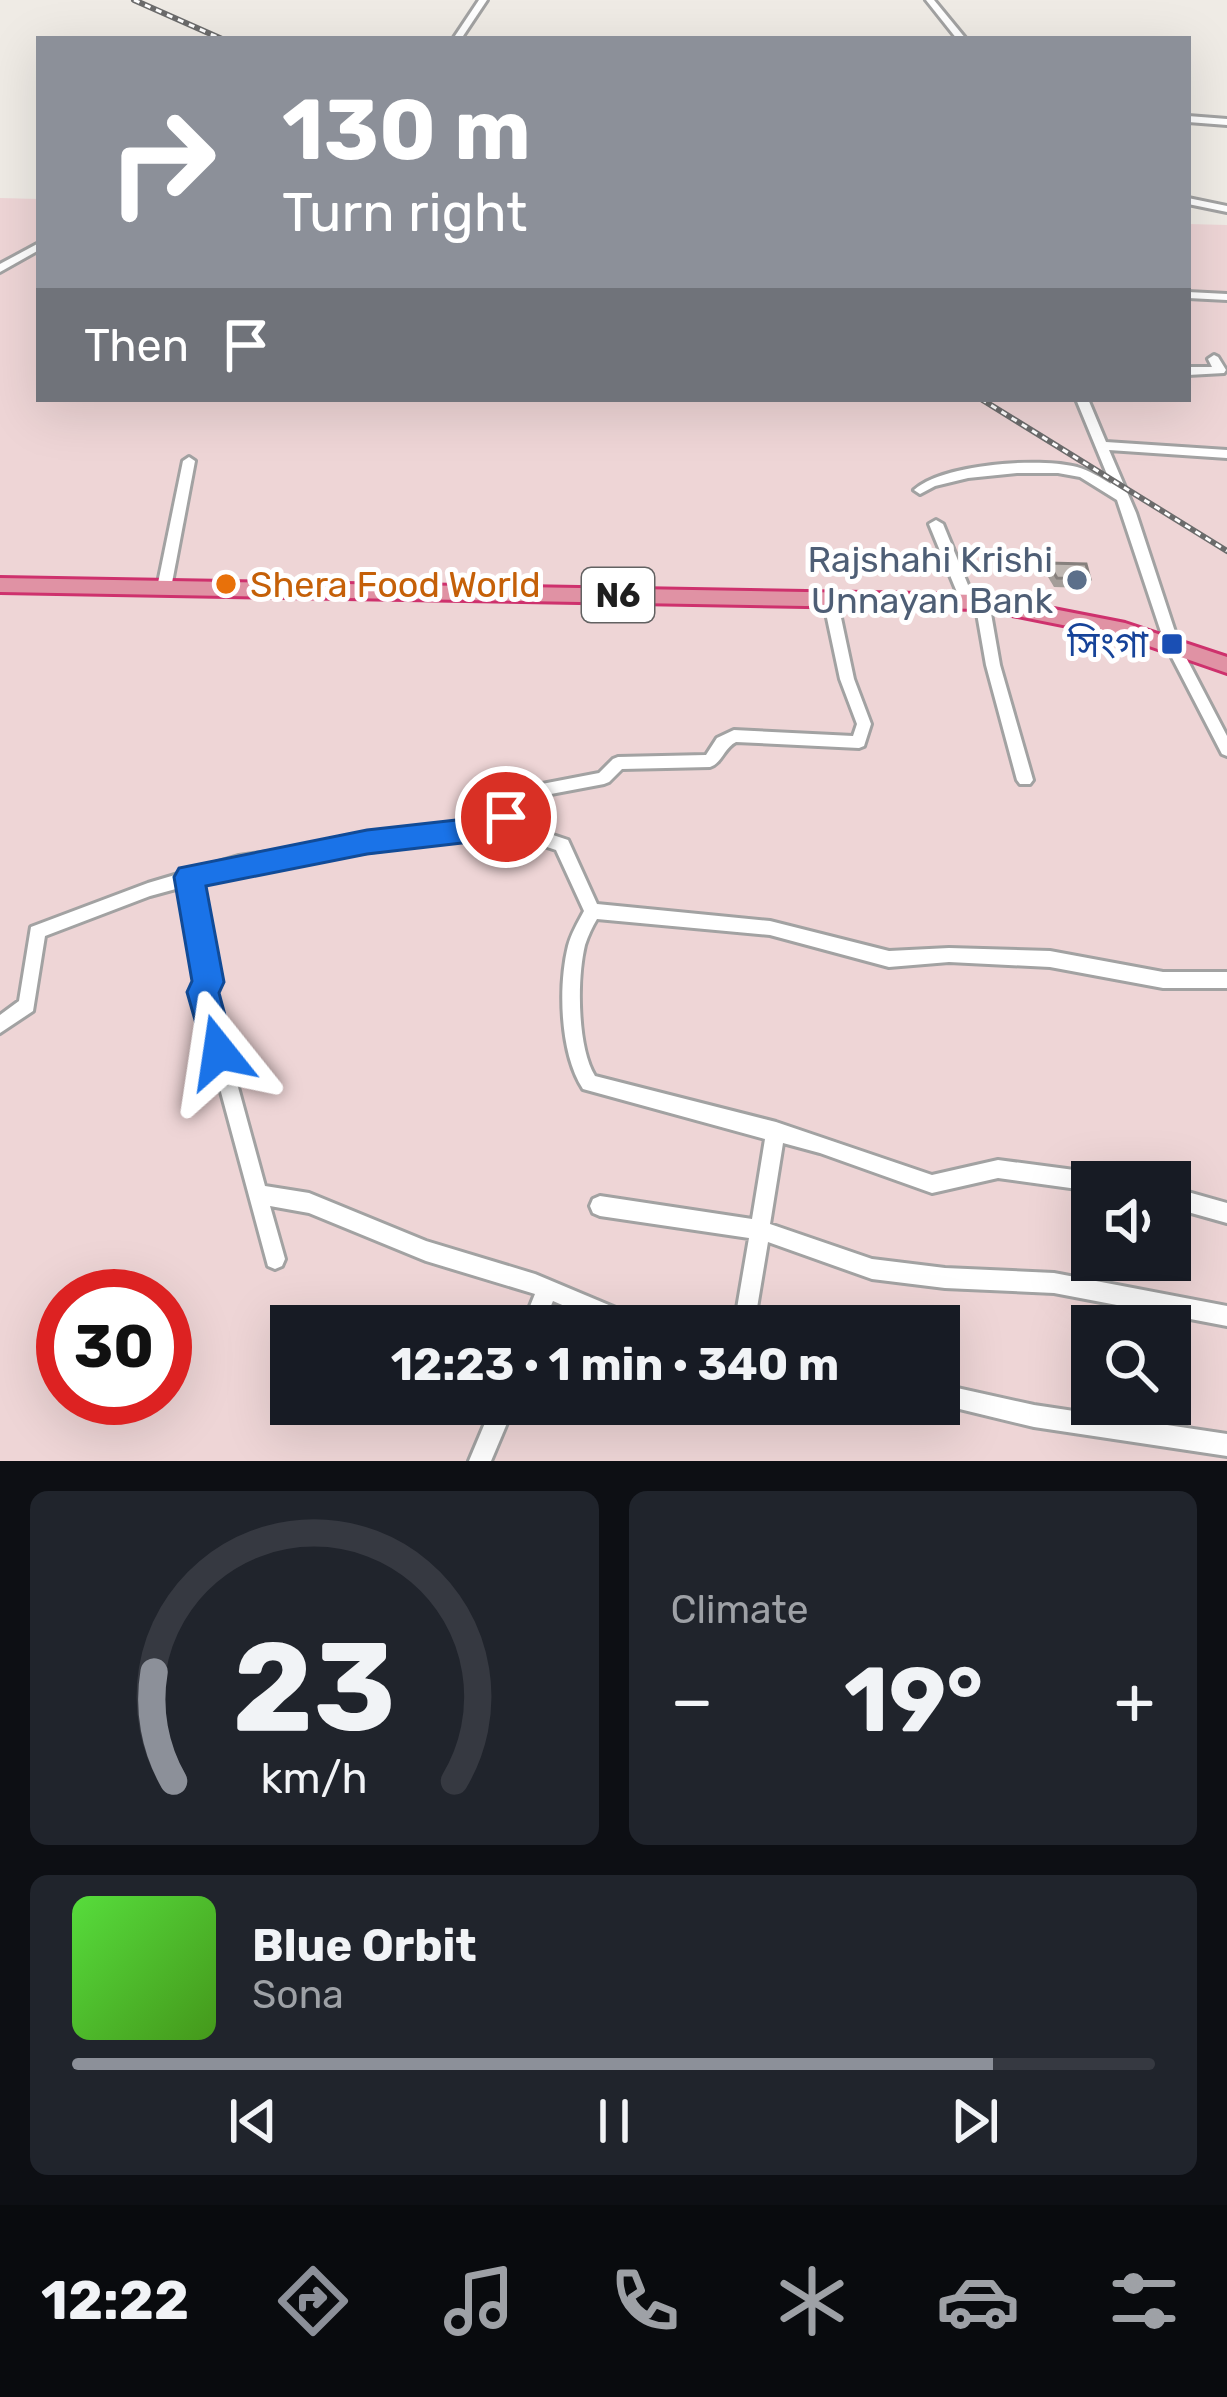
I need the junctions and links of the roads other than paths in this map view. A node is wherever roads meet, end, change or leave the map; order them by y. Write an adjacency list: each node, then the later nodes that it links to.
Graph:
1 (483, 0): 3 (street)
2 (930, 0): 4 (street)
3 (459, 36)
4 (960, 36)
5 (1191, 119): 6 (street)
6 (1227, 122)
7 (1191, 202): 8 (street)
8 (1227, 209)
9 (36, 248): 10 (street)
10 (0, 269)
11 (1191, 295): 12 (street)
12 (1227, 297)
13 (1214, 359): 14 (street)
14 (1191, 371)
15 (1083, 402): 16 (street)
16 (1102, 446): 17 (street); 20 (street)
17 (1227, 454)
18 (189, 461): 23 (street)
19 (920, 490): 20 (street)
20 (1123, 498): 26 (street)
21 (937, 524): 25 (street)
22 (0, 585): 23 (highway, N6)
23 (164, 588): 24 (highway, N6)
24 (830, 599): 25 (highway, N6); 30 (street)
25 (975, 602): 26 (highway, N6); 29 (street)
26 (1172, 644): 27 (highway, N6); 28 (street)
27 (1227, 665)
28 (1227, 750)
29 (1025, 780)
30 (505, 826): 31 (street); 32 (street)
31 (189, 877): 34 (street); 37 (street)
32 (592, 911): 33 (street); 35 (street)
33 (1227, 980)
34 (0, 1025)
35 (776, 1131): 36 (street); 41 (street)
36 (1071, 1179)
37 (259, 1195): 42 (street); 43 (street)
38 (1191, 1203): 40 (street)
39 (600, 1206): 41 (street)
40 (1227, 1214)
41 (757, 1228): 46 (street); 47 (street)
42 (275, 1258)
43 (547, 1291): 44 (street); 45 (street)
44 (541, 1305)
45 (582, 1305)
46 (747, 1305)
47 (1227, 1316)
48 (960, 1399): 50 (street)
49 (495, 1425): 51 (street)
50 (1227, 1445)
51 (480, 1461)

